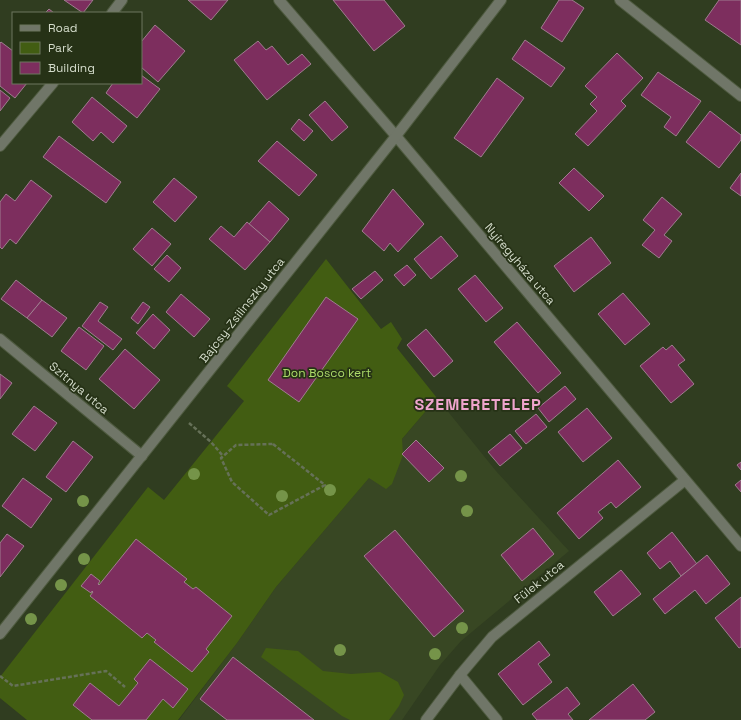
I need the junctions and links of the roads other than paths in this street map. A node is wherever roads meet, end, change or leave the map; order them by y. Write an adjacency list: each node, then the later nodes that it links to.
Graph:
1 (122, 0): 5 (street)
2 (279, 0): 8 (street, Nyíregyháza utca)
3 (501, 0): 8 (street, Bajcsy-Zsilinszky utca)
4 (620, 0): 7 (street)
5 (113, 12)
6 (52, 84): 9 (street)
7 (741, 96)
8 (396, 136): 11 (street, Bajcsy-Zsilinszky utca); 12 (street, Nyíregyháza utca)
9 (0, 146)
10 (0, 339): 11 (street, Szitnya utca)
11 (142, 456): 14 (street, Bajcsy-Zsilinszky utca)
12 (685, 480): 13 (street, Nyíregyháza utca); 15 (street, Fülek utca)
13 (741, 546)
14 (0, 634)
15 (460, 675): 16 (street, Fülek utca); 17 (street)
16 (426, 720)
17 (497, 720)

